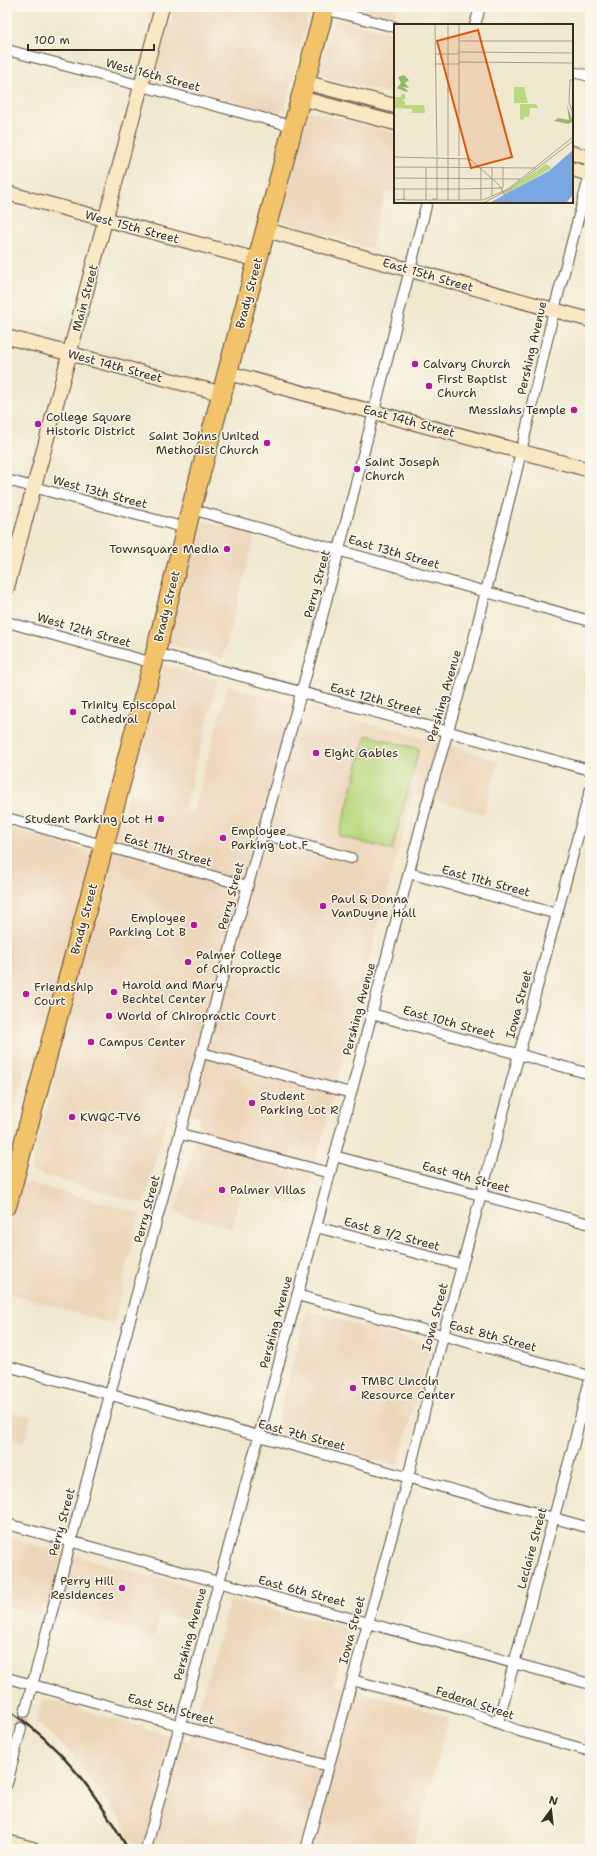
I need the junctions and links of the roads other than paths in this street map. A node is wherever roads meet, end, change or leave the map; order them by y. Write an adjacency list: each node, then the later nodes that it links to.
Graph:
1 (162, 7): 9 (street, Main Street)
2 (480, 7): 4 (street)
3 (325, 8): 5 (street); 10 (highway, Brady Street)
4 (475, 24)
5 (394, 26)
6 (7, 50): 9 (street, West 16th Street)
7 (573, 72): 8 (street)
8 (590, 76)
9 (141, 86): 13 (street, West 16th Street); 20 (street, Main Street)
10 (302, 90): 11 (street); 12 (street); 13 (highway, Brady Street)
11 (394, 106)
12 (394, 123)
13 (292, 126): 21 (highway, Brady Street)
14 (573, 153): 15 (street)
15 (590, 158)
16 (573, 169): 17 (street)
17 (590, 174): 24 (street, Pershing Avenue)
18 (7, 193): 20 (street, West 15th Street)
19 (427, 203): 23 (street, Perry Street)
20 (106, 220): 22 (street, West 15th Street); 27 (street, Main Street)
21 (266, 230): 22 (highway, Brady Street); 23 (street, East 15th Street)
22 (258, 260): 28 (highway, Brady Street)
23 (410, 270): 24 (street, East 15th Street); 30 (street, Perry Street)
24 (554, 310): 25 (street, East 15th Street); 31 (street, Pershing Avenue)
25 (590, 320)
26 (7, 337): 27 (street, West 14th Street)
27 (70, 354): 29 (street, West 14th Street); 34 (street, Main Street)
28 (228, 373): 29 (highway, Brady Street); 30 (street, East 14th Street)
29 (223, 394): 35 (highway, Brady Street)
30 (375, 412): 31 (street, East 14th Street); 37 (street, Perry Street)
31 (521, 452): 32 (street, East 14th Street); 39 (street, Pershing Avenue)
32 (590, 470)
33 (7, 480): 34 (street, West 13th Street)
34 (34, 488): 36 (street, West 13th Street); 38 (street, Main Street)
35 (191, 509): 36 (highway, Brady Street); 37 (street, East 13th Street)
36 (186, 528): 42 (highway, Brady Street)
37 (339, 551): 39 (street, East 13th Street); 43 (street, Perry Street)
38 (7, 588)
39 (485, 591): 40 (street, East 13th Street); 44 (street, Pershing Avenue)
40 (590, 621)
41 (7, 622): 42 (street, West 12th Street)
42 (155, 658): 43 (street, East 12th Street); 49 (highway, Brady Street)
43 (301, 692): 44 (street, East 12th Street); 48 (street, Perry Street)
44 (446, 731): 45 (street, East 12th Street); 51 (street, Pershing Avenue)
45 (590, 770)
46 (590, 791): 53 (street, Iowa Street)
47 (7, 818): 49 (street, East 11th Street)
48 (262, 834): 50 (street); 52 (street, Perry Street)
49 (104, 846): 52 (street, East 11th Street); 61 (highway, Brady Street)
50 (351, 858)
51 (409, 873): 53 (street, East 11th Street); 54 (street, Pershing Avenue)
52 (247, 886): 55 (street, Perry Street)
53 (557, 914): 56 (street, Iowa Street)
54 (372, 1014): 56 (street, East 10th Street); 58 (street, Pershing Avenue)
55 (202, 1053): 58 (street); 59 (street, Perry Street)
56 (519, 1055): 57 (street, East 10th Street); 63 (street, Iowa Street)
57 (590, 1074)
58 (351, 1093): 60 (street, Pershing Avenue)
59 (181, 1134): 62 (street); 73 (street, Perry Street)
60 (334, 1156): 62 (street, Pershing Avenue); 63 (street, East 9th Street)
61 (12, 1171): 64 (highway, Brady Street)
62 (330, 1173): 66 (street, Pershing Avenue)
63 (481, 1195): 65 (street, East 9th Street); 67 (street, Iowa Street)
64 (7, 1204)
65 (590, 1224)
66 (316, 1227): 67 (street, East 8 1/2 Street); 68 (street, Pershing Avenue)
67 (462, 1266): 69 (street, Iowa Street)
68 (297, 1295): 69 (street, East 8th Street); 74 (street, Pershing Avenue)
69 (444, 1336): 71 (street, East 8th Street); 75 (street, Iowa Street)
70 (7, 1366): 73 (street, East 7th Street)
71 (590, 1376)
72 (590, 1379): 76 (street, Leclaire Street)
73 (110, 1395): 74 (street, East 7th Street); 79 (street, Perry Street)
74 (258, 1436): 75 (street, East 7th Street); 80 (street, Pershing Avenue)
75 (408, 1477): 76 (street, East 7th Street); 81 (street, Iowa Street)
76 (554, 1518): 78 (street, East 7th Street); 82 (street, Leclaire Street)
77 (7, 1524): 79 (street, East 6th Street)
78 (590, 1528)
79 (70, 1541): 80 (street, East 6th Street); 85 (street, Perry Street)
80 (218, 1582): 81 (street, East 6th Street); 89 (street, Pershing Avenue)
81 (368, 1622): 82 (street, East 6th Street); 84 (street, Iowa Street)
82 (515, 1662): 86 (street, East 6th Street); 88 (street, Leclaire Street)
83 (7, 1678): 85 (street, East 5th Street)
84 (352, 1680): 88 (street, Federal Street); 92 (street, Iowa Street)
85 (32, 1684): 87 (street, Perry Street); 89 (street, East 5th Street)
86 (590, 1684)
87 (25, 1712)
88 (498, 1722): 91 (street, Federal Street)
89 (179, 1725): 92 (street, East 5th Street); 96 (street, Pershing Avenue)
90 (21, 1728): 93 (street)
91 (590, 1751)
92 (328, 1766): 97 (street, Iowa Street)
93 (7, 1784)
94 (7, 1842): 95 (street)
95 (33, 1849)
96 (146, 1849)
97 (306, 1849)

